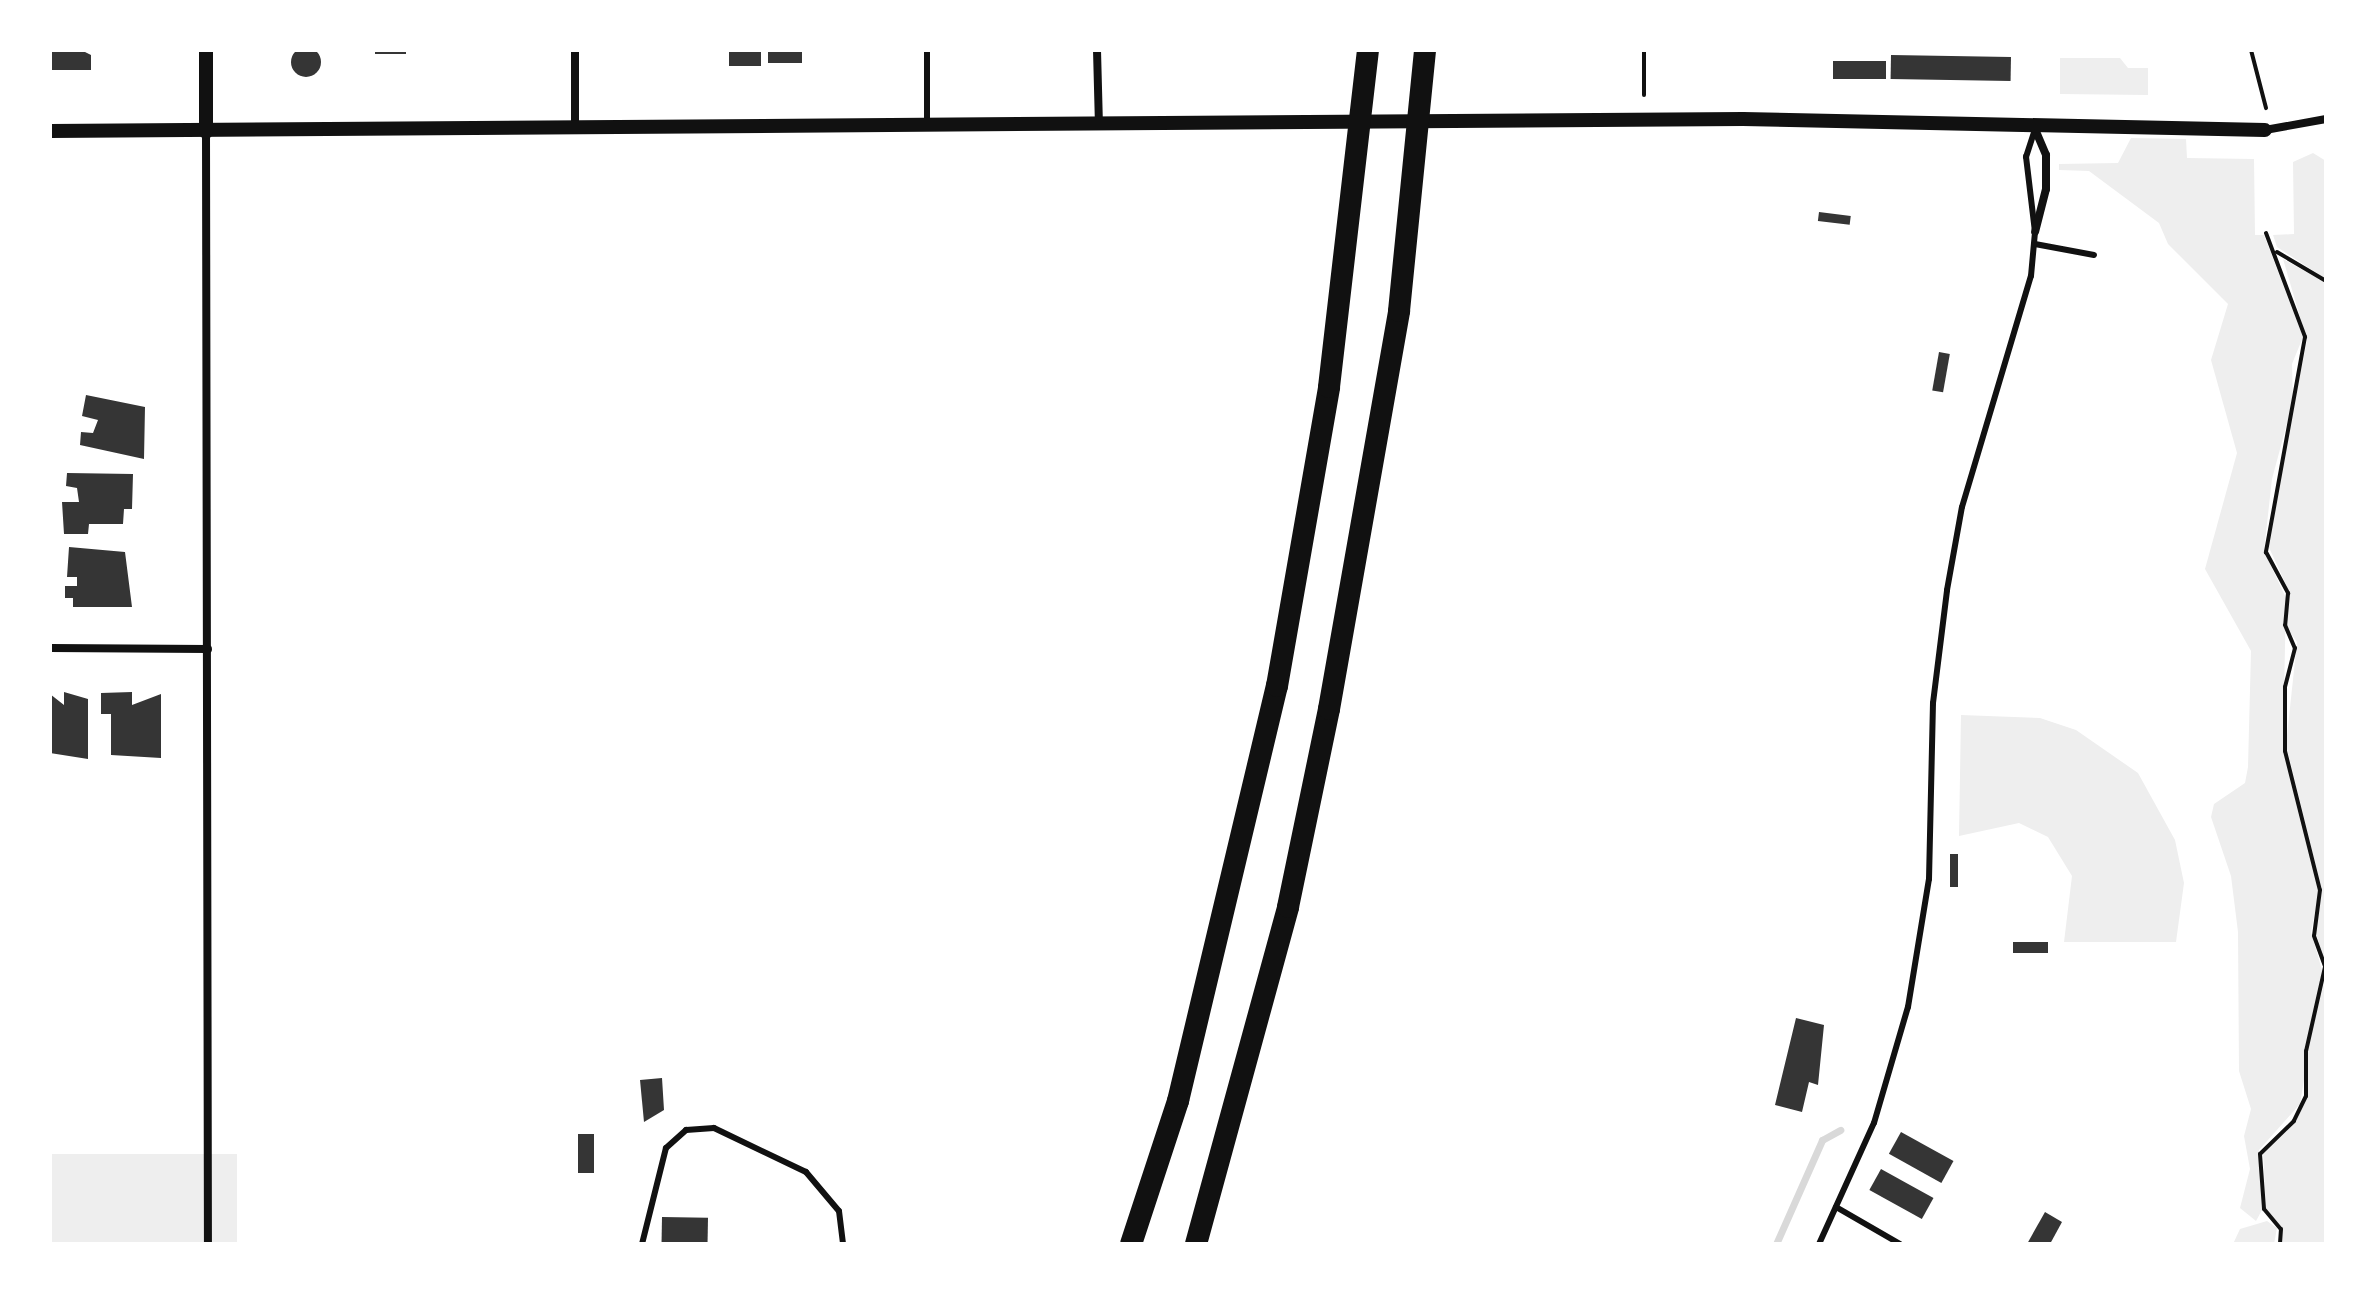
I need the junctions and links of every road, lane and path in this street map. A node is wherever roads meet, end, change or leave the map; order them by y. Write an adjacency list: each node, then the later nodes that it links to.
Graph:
1 (206, 50): 20 (street)
2 (575, 50): 19 (street)
3 (927, 50): 15 (lane)
4 (1097, 50): 12 (street)
5 (1368, 50): 14 (highway)
6 (1425, 50): 13 (highway)
7 (1644, 50): 9 (path)
8 (2251, 50): 10 (path)
9 (1644, 95)
10 (2266, 108)
11 (2326, 119): 17 (street)
12 (1099, 124): 14 (street); 15 (street)
13 (1419, 124): 14 (street); 16 (street); 34 (highway)
14 (1361, 125): 33 (highway)
15 (927, 129): 19 (street)
16 (2035, 129): 17 (street); 21 (lane); 21 (street)
17 (2265, 130)
18 (50, 131): 20 (street)
19 (575, 131): 20 (street)
20 (206, 132): 28 (street)
21 (2035, 232): 23 (lane)
22 (2266, 233): 24 (path)
23 (2035, 244): 25 (lane); 29 (lane)
24 (2277, 252): 26 (path); 37 (path)
25 (2094, 255)
26 (2326, 281)
27 (50, 648): 28 (street)
28 (208, 649): 30 (street)
29 (1836, 1207): 35 (lane); 36 (lane)
30 (208, 1244)
31 (642, 1244): 32 (lane)
32 (843, 1244)
33 (1131, 1244)
34 (1196, 1244)
35 (1819, 1244)
36 (1900, 1244)
37 (2280, 1244)

